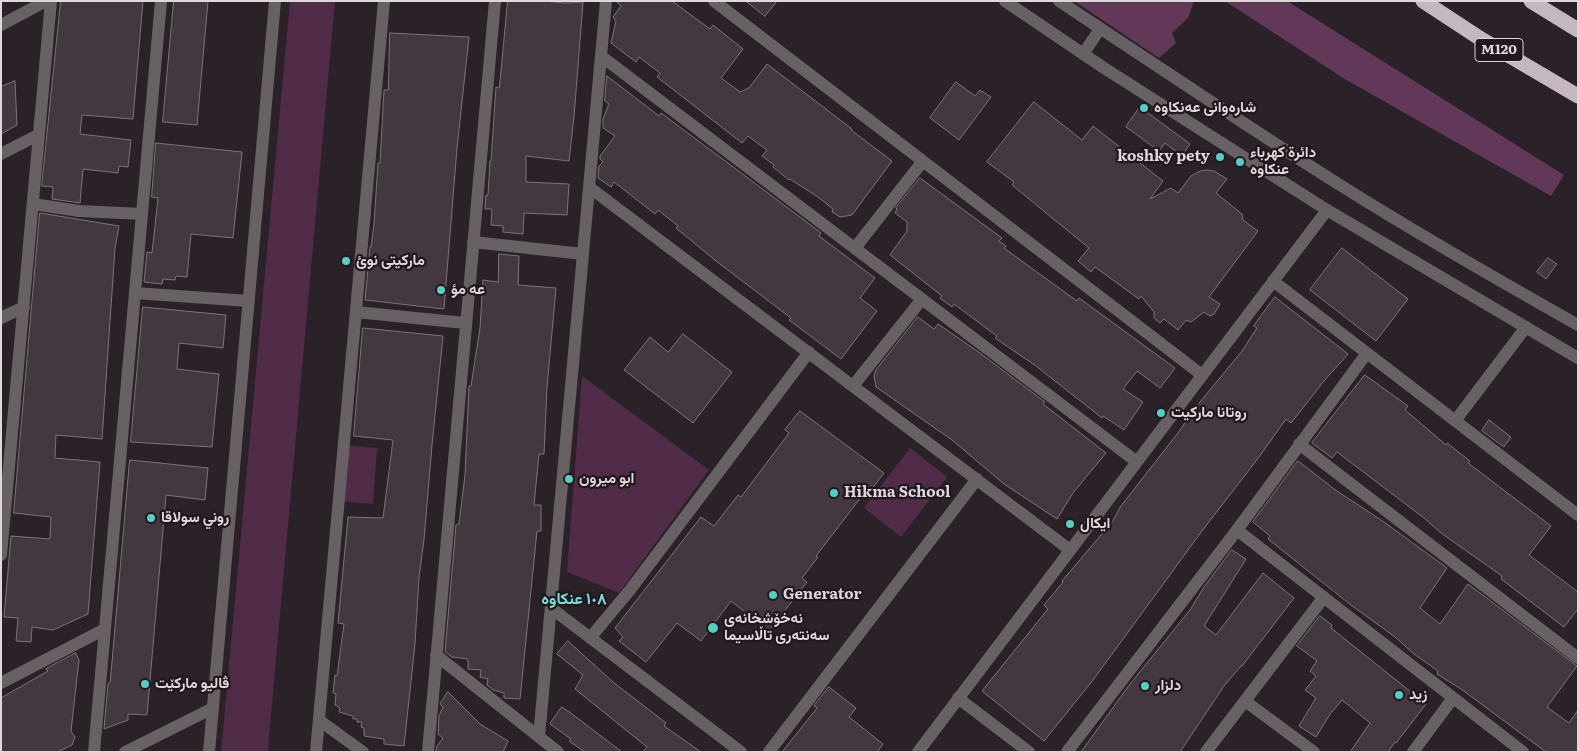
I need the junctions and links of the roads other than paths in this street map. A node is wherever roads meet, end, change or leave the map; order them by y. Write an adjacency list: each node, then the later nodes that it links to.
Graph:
1 (46, 1): 13 (street)
2 (51, 1): 19 (street)
3 (161, 1): 25 (street)
4 (275, 1): 32 (street)
5 (384, 1): 34 (street)
6 (494, 1): 26 (street)
7 (606, 1): 17 (street)
8 (714, 1): 21 (street)
9 (1005, 1): 16 (street)
10 (1060, 1): 14 (street)
11 (1423, 1): 18 (highway, M120)
12 (1531, 1): 15 (highway)
13 (1, 25)
14 (1100, 29): 16 (street); 37 (street)
15 (1578, 30)
16 (1083, 54): 24 (street)
17 (602, 56): 22 (street); 27 (street)
18 (1573, 93)
19 (38, 135): 20 (street); 23 (street)
20 (1, 154)
21 (923, 161): 27 (street); 42 (street)
22 (589, 187): 28 (street); 39 (street)
23 (33, 204): 25 (street); 33 (street)
24 (1328, 210): 29 (street); 38 (street)
25 (142, 214): 30 (street)
26 (473, 242): 28 (street); 36 (street)
27 (855, 248): 31 (street)
28 (583, 254): 53 (street)
29 (1273, 281): 40 (street); 42 (street)
30 (135, 293): 32 (street); 54 (street)
31 (922, 299): 43 (street); 46 (street)
32 (249, 301): 62 (street)
33 (24, 307): 35 (street); 51 (street)
34 (356, 312): 36 (street); 63 (street)
35 (1, 318)
36 (465, 323): 56 (street)
37 (1578, 325)
38 (1526, 327): 41 (street); 44 (street)
39 (809, 352): 43 (street); 55 (street)
40 (1367, 353): 44 (street); 45 (street)
41 (1578, 358)
42 (1202, 375): 46 (street)
43 (853, 386): 47 (street)
44 (1455, 421): 48 (street)
45 (1299, 444): 49 (street); 57 (street)
46 (1137, 462): 50 (street)
47 (977, 479): 50 (street); 73 (street)
48 (1578, 515)
49 (1237, 530): 52 (street); 76 (street)
50 (1070, 550): 59 (street)
51 (1, 555)
52 (1324, 597): 60 (street); 61 (street)
53 (551, 608): 55 (street); 64 (street)
54 (105, 629): 58 (street); 65 (street)
55 (590, 638): 72 (street)
56 (436, 655): 64 (street); 70 (street)
57 (1578, 658)
58 (1, 683)
59 (958, 698): 74 (street); 75 (street)
60 (1453, 698): 79 (street); 80 (street)
61 (1245, 701): 77 (street); 78 (street)
62 (213, 708): 66 (street); 67 (street)
63 (319, 720): 68 (street); 69 (street)
64 (539, 737): 71 (street)
65 (94, 752)
66 (125, 752)
67 (209, 752)
68 (316, 752)
69 (363, 752)
70 (428, 752)
71 (558, 752)
72 (740, 752)
73 (769, 752)
74 (918, 752)
75 (1029, 752)
76 (1067, 752)
77 (1206, 752)
78 (1314, 752)
79 (1413, 752)
80 (1523, 752)

